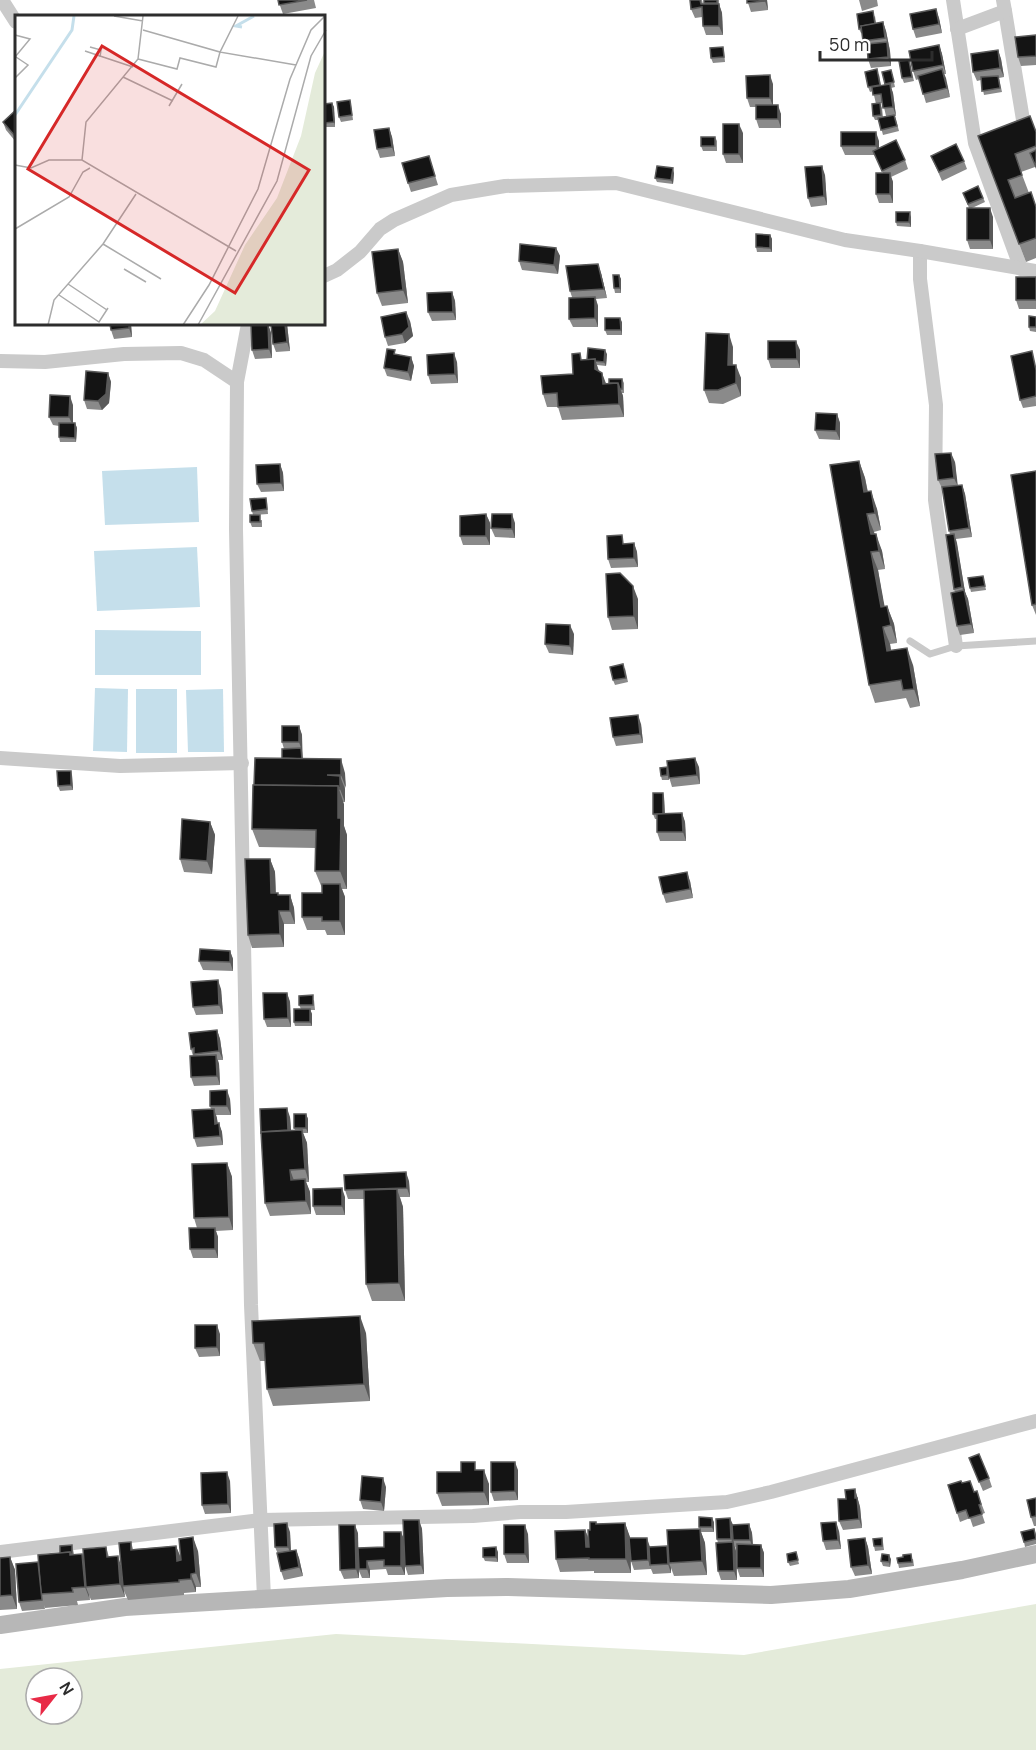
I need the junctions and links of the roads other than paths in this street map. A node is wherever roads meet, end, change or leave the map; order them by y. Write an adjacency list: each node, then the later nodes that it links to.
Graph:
1 (2, 0): 4 (street)
2 (953, 0): 5 (street)
3 (1004, 6): 5 (street); 6 (street)
4 (15, 20)
5 (957, 29): 8 (street)
6 (1025, 132)
7 (920, 251): 8 (street); 10 (street); 16 (street)
8 (1020, 269): 9 (street)
9 (1036, 271)
10 (326, 275)
11 (248, 326): 13 (street)
12 (0, 361): 13 (street)
13 (237, 382): 18 (street)
14 (910, 641): 16 (lane)
15 (1036, 641): 16 (lane)
16 (956, 646)
17 (0, 758): 18 (street)
18 (242, 763): 20 (street)
19 (1036, 1421): 20 (street)
20 (261, 1520): 21 (street); 23 (street)
21 (0, 1552)
22 (1036, 1554): 23 (main road)
23 (264, 1598): 24 (main road)
24 (0, 1625)

